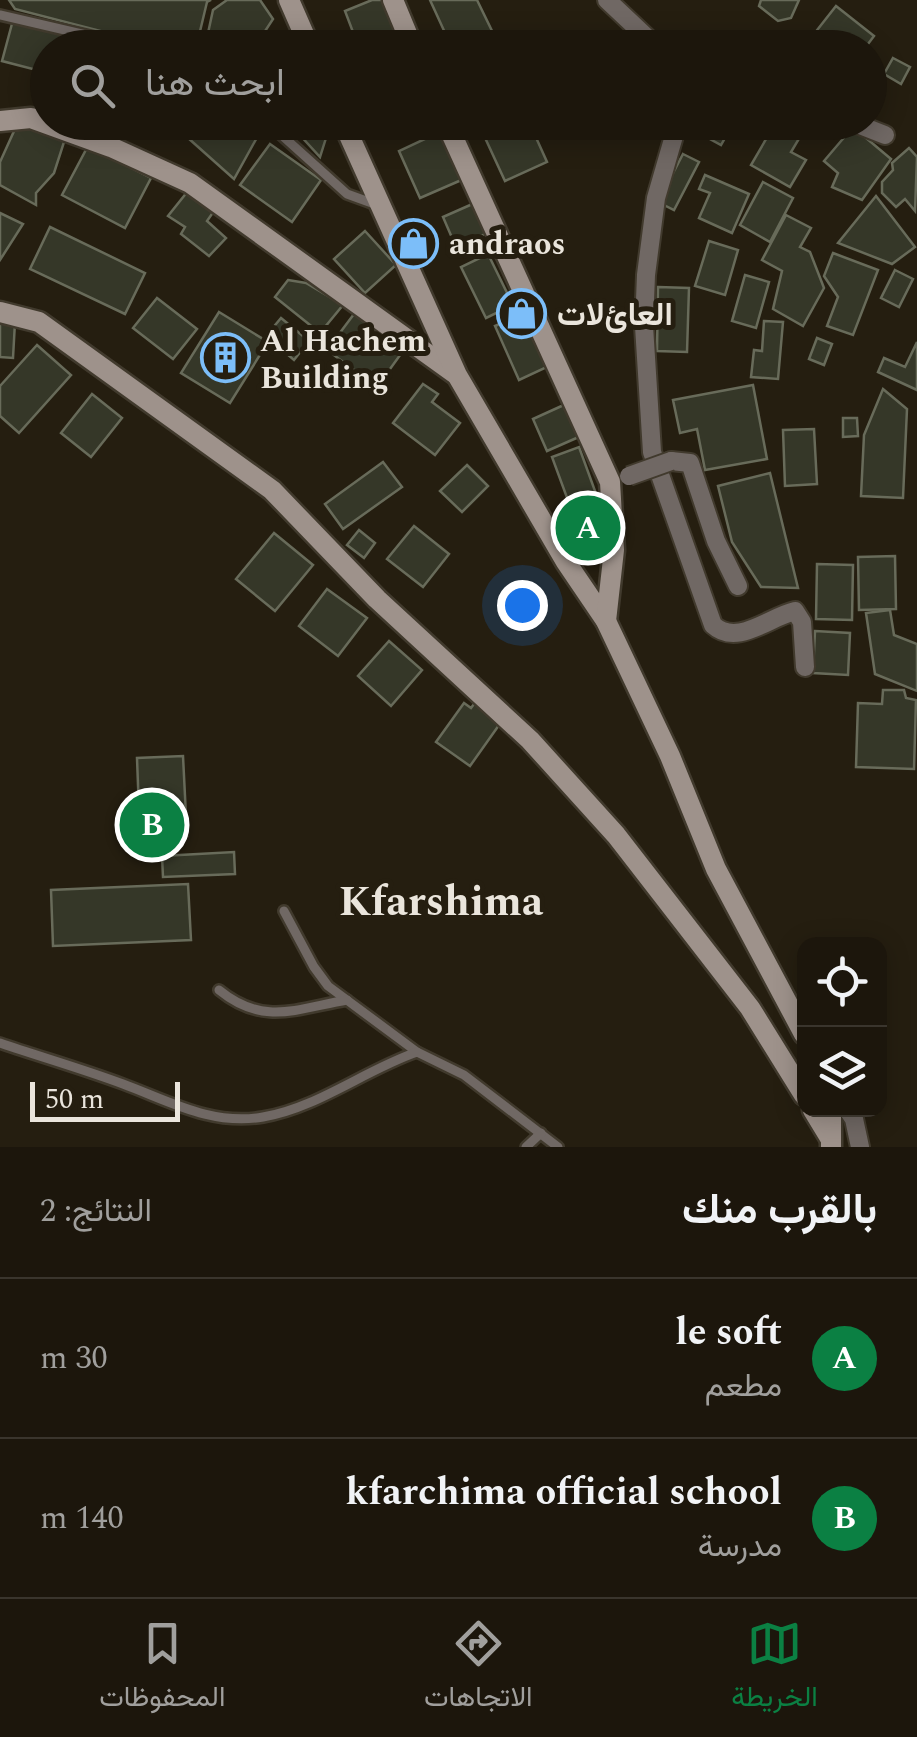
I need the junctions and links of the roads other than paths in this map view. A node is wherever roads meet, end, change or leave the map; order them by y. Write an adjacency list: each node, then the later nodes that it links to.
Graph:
1 (289, 0): 6 (street)
2 (392, 0): 7 (street)
3 (607, 0): 8 (street)
4 (0, 15): 5 (lane)
5 (65, 30)
6 (302, 30)
7 (405, 30)
8 (639, 30)
9 (30, 118): 10 (street)
10 (0, 121)
11 (92, 140): 18 (street)
12 (288, 140): 16 (lane)
13 (351, 140): 16 (street)
14 (454, 140): 19 (street)
15 (673, 140): 24 (street)
16 (381, 206): 18 (street)
17 (0, 312): 31 (street)
18 (457, 375): 21 (street)
19 (619, 479): 20 (street); 22 (street, bridge)
20 (614, 550): 21 (street); 23 (street)
21 (566, 562): 23 (street)
22 (738, 586)
23 (606, 621): 28 (street)
24 (804, 668)
25 (284, 910): 27 (lane)
26 (220, 990): 27 (lane)
27 (348, 1000): 30 (lane)
28 (800, 1027)
29 (0, 1043): 30 (lane)
30 (417, 1052): 35 (lane)
31 (797, 1084)
32 (817, 1117): 36 (street)
33 (831, 1117): 36 (street)
34 (853, 1117): 39 (street)
35 (542, 1132): 37 (lane); 38 (lane)
36 (831, 1144)
37 (526, 1147)
38 (558, 1147)
39 (860, 1147)

